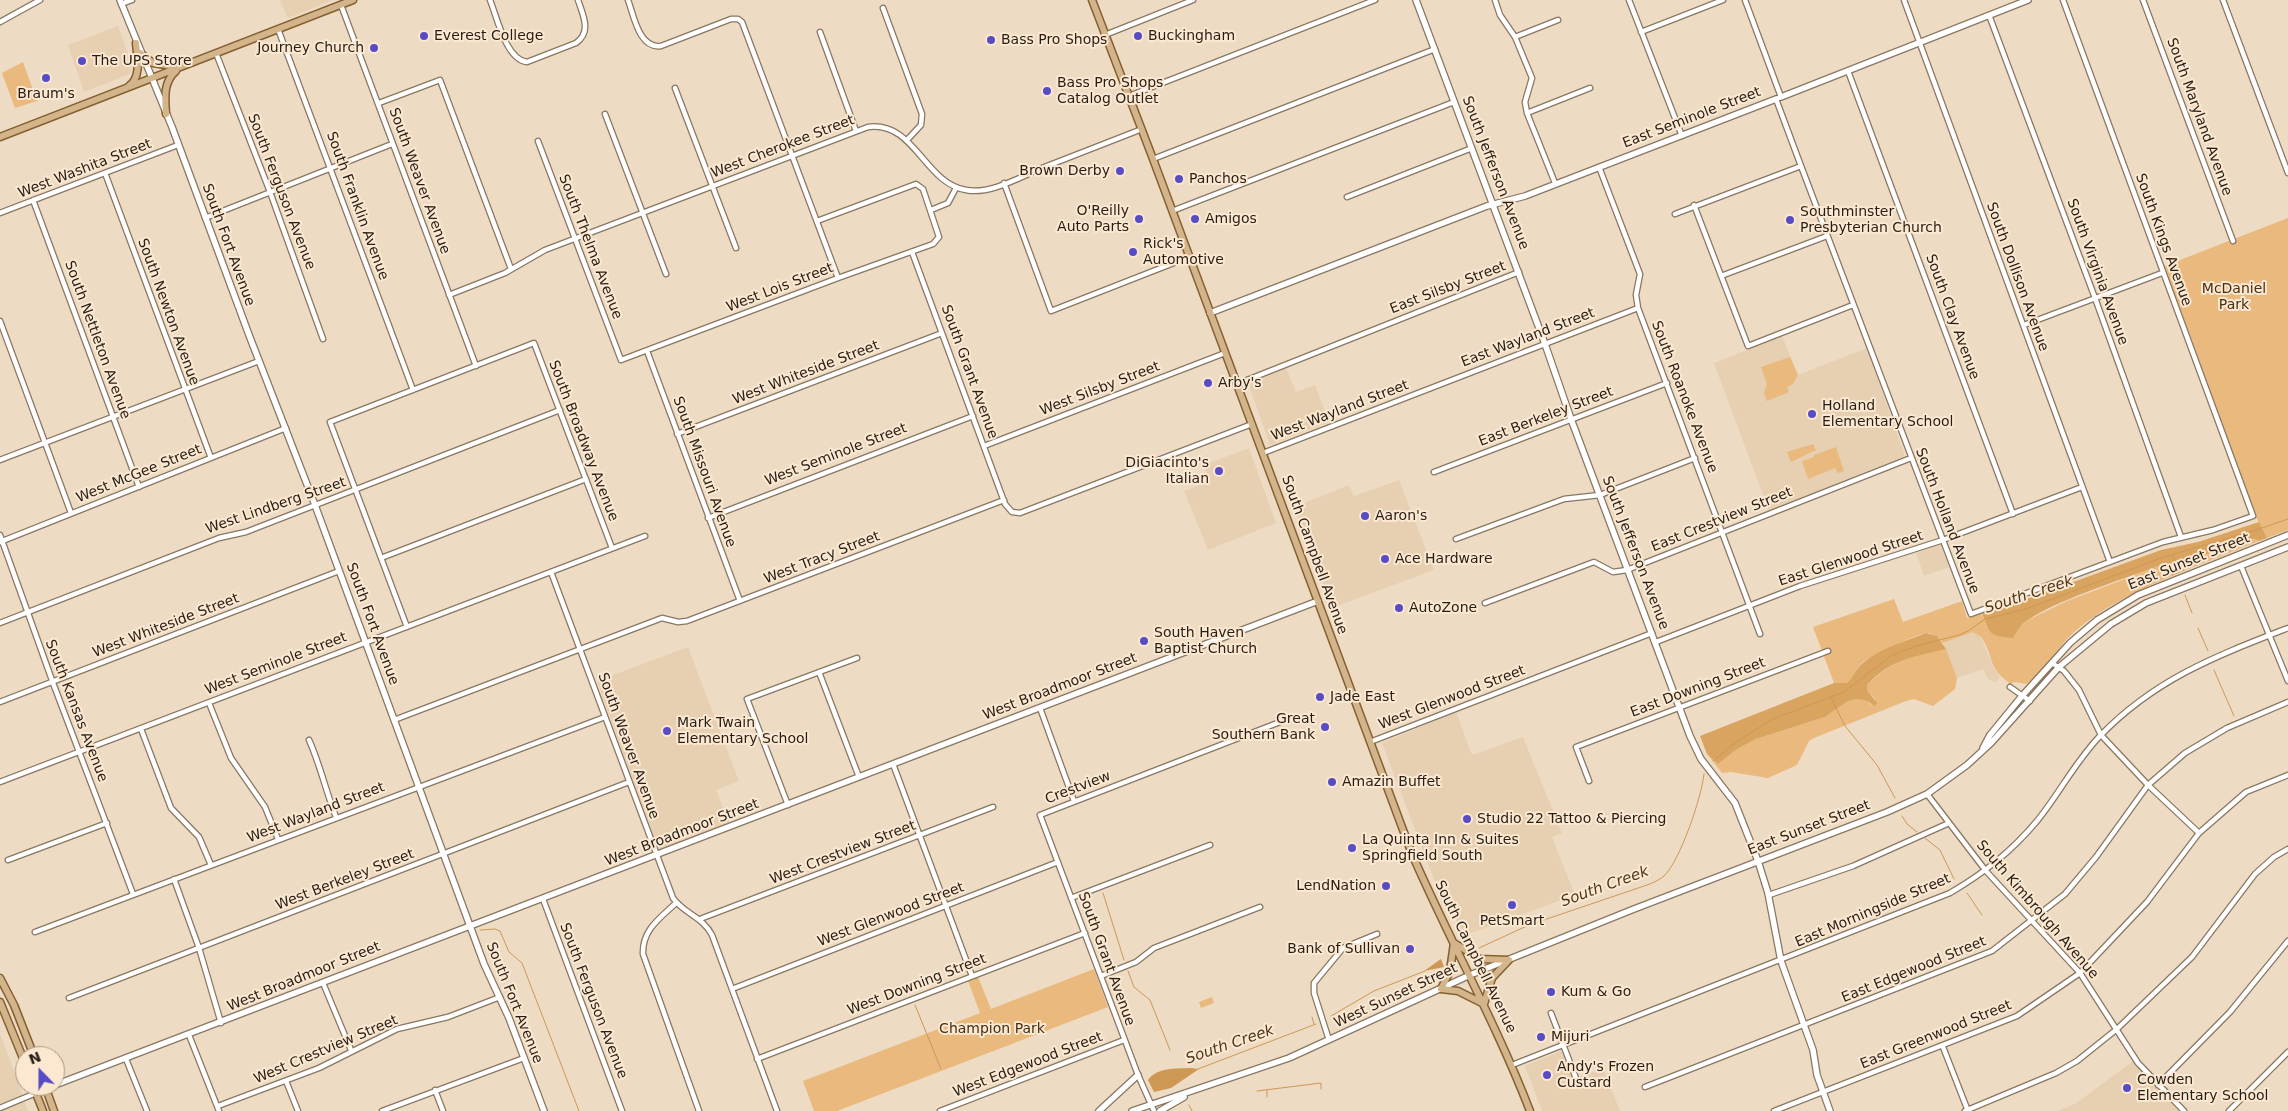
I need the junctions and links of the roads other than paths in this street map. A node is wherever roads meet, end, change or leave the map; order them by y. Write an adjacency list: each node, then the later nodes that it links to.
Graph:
1 (40, 0): 25 (street)
2 (132, 0): 20 (street)
3 (353, 0): 21 (main road)
4 (490, 0): 5 (street)
5 (578, 0)
6 (628, 0): 58 (street)
7 (1092, 0): 29 (main road, South Campbell Avenue)
8 (1193, 0): 29 (street)
9 (1375, 0): 42 (street)
10 (1416, 0): 33 (street, South Jefferson Avenue)
11 (1495, 0): 30 (street)
12 (1629, 0): 28 (street)
13 (1723, 0): 28 (street)
14 (1745, 0): 43 (street, South Holland Avenue)
15 (1904, 0): 32 (street, South Dollison Avenue)
16 (2028, 0): 23 (street, East Seminole Street)
17 (2062, 0): 89 (street, South Kings Avenue)
18 (2143, 0): 83 (street, South Maryland Avenue)
19 (2222, 0): 64 (street)
20 (120, 2): 31 (street, South Fort Avenue)
21 (341, 4): 26 (main road); 45 (street, South Weaver Avenue)
22 (883, 8): 53 (street)
23 (1989, 15): 32 (street, East Seminole Street); 94 (street, South Virginia Avenue)
24 (1558, 20): 30 (street)
25 (0, 22)
26 (278, 30): 35 (main road); 62 (street, South Franklin Avenue)
27 (820, 32): 50 (street)
28 (1641, 32): 51 (street)
29 (1105, 35): 42 (main road, South Campbell Avenue)
30 (1515, 37): 46 (street)
31 (136, 43): 34 (street, South Fort Avenue); 41 (main road)
32 (1920, 43): 37 (street, East Seminole Street); 99 (street, South Dollison Avenue)
33 (1435, 49): 44 (street, South Jefferson Avenue); 59 (street)
34 (140, 53): 36 (main road); 38 (street, South Fort Avenue)
35 (216, 53): 36 (main road); 69 (street, South Ferguson Avenue)
36 (180, 68): 38 (main road); 47 (main road)
37 (1848, 71): 43 (street, East Seminole Street); 136 (street, South Clay Avenue)
38 (151, 79): 41 (main road); 47 (street, South Fort Avenue)
39 (675, 88): 67 (street)
40 (1590, 88): 46 (street)
41 (118, 92): 52 (main road)
42 (1129, 96): 49 (main road, South Campbell Avenue)
43 (1779, 98): 51 (street, East Seminole Street); 60 (street, South Holland Avenue)
44 (1454, 102): 57 (street, South Jefferson Avenue); 75 (street)
45 (379, 103): 55 (street, South Weaver Avenue); 87 (street)
46 (1527, 113): 66 (street)
47 (166, 114): 56 (street, South Fort Avenue)
48 (605, 114): 77 (street)
49 (1142, 129): 59 (main road, South Campbell Avenue); 65 (street)
50 (856, 130): 53 (street, West Cherokee Street); 58 (street, West Cherokee Street)
51 (1682, 136): 61 (street, East Seminole Street)
52 (0, 137)
53 (907, 140): 68 (street, West Cherokee Street)
54 (538, 141): 82 (street, South Thelma Avenue)
55 (392, 144): 62 (street); 93 (street, South Weaver Avenue)
56 (178, 145): 63 (street, West Washita Street); 79 (street, South Fort Avenue)
57 (1472, 148): 70 (street); 72 (street, South Jefferson Avenue)
58 (792, 156): 67 (street, West Cherokee Street); 80 (street)
59 (1153, 159): 75 (main road, South Campbell Avenue)
60 (1801, 166): 73 (street); 81 (street, South Holland Avenue)
61 (1599, 167): 66 (street, East Seminole Street); 96 (street, South Roanoke Avenue)
62 (332, 168): 69 (street); 111 (street, South Franklin Avenue)
63 (105, 173): 71 (street, West Washita Street); 110 (street, South Newton Avenue)
64 (2288, 173)
65 (1004, 183): 68 (street); 86 (street)
66 (1555, 183): 72 (street, East Seminole Street)
67 (711, 187): 77 (street, West Cherokee Street); 84 (street)
68 (956, 188): 74 (street)
69 (270, 192): 79 (street); 101 (street, South Ferguson Avenue)
70 (1347, 197)
71 (33, 200): 76 (street, West Washita Street); 115 (street, South Nettleton Avenue)
72 (1493, 204): 88 (street, South Jefferson Avenue); 97 (street, East Seminole Street)
73 (1694, 205): 78 (street); 91 (street)
74 (931, 210): 80 (street); 85 (street, West Lois Street)
75 (1172, 211): 86 (main road, South Campbell Avenue)
76 (0, 213)
77 (642, 213): 82 (street, West Cherokee Street); 90 (street)
78 (1675, 214)
79 (205, 218): 106 (street, South Fort Avenue)
80 (818, 221): 92 (street)
81 (1827, 236): 91 (street); 95 (street, South Holland Avenue)
82 (575, 239): 87 (street, West Cherokee Street); 105 (street, South Thelma Avenue)
83 (2233, 241)
84 (736, 248)
85 (912, 252): 92 (street, West Lois Street); 100 (street, South Grant Avenue)
86 (1189, 257): 97 (main road, South Campbell Avenue)
87 (512, 270): 93 (street, West Cherokee Street)
88 (1519, 272): 102 (street, South Jefferson Avenue); 109 (street, East Silsby Street)
89 (2162, 272): 94 (street); 142 (street, South Kings Avenue)
90 (666, 274)
91 (1721, 276): 95 (street)
92 (838, 278): 103 (street, West Lois Street)
93 (449, 295): 107 (street, South Weaver Avenue)
94 (2095, 298): 99 (street); 142 (street, South Virginia Avenue)
95 (1853, 306): 125 (street, South Holland Avenue)
96 (1638, 308): 102 (street, East Wayland Street); 108 (street, South Roanoke Avenue)
97 (1210, 313): 104 (main road, South Campbell Avenue)
98 (0, 321): 120 (street)
99 (2024, 325): 130 (street, South Dollison Avenue)
100 (942, 332): 114 (street, South Grant Avenue); 119 (street, West Whiteside Street)
101 (324, 338)
102 (1546, 344): 112 (street, East Wayland Street); 116 (street, South Jefferson Avenue)
103 (646, 351): 105 (street, West Lois Street); 119 (street, South Missouri Avenue)
104 (1225, 353): 109 (main road, South Campbell Avenue); 121 (street, West Silsby Street)
105 (621, 360)
106 (259, 361): 110 (street); 118 (street, South Fort Avenue)
107 (476, 366): 111 (street); 113 (street, South Broadway Avenue)
108 (1667, 383): 116 (street, East Berkeley Street); 124 (street, South Roanoke Avenue)
109 (1237, 384): 117 (main road, South Campbell Avenue)
110 (185, 389): 115 (street); 123 (street, South Newton Avenue)
111 (413, 390): 131 (street)
112 (1426, 390): 122 (street, West Wayland Street)
113 (560, 410): 128 (street, South Broadway Avenue); 131 (street, West Lindberg Street)
114 (973, 416): 121 (street, South Grant Avenue); 137 (street, West Seminole Street)
115 (113, 417): 120 (street); 129 (street, South Nettleton Avenue)
116 (1571, 419): 127 (street, East Berkeley Street); 132 (street, South Jefferson Avenue)
117 (1252, 424): 122 (main road, South Campbell Avenue); 133 (street)
118 (286, 428): 123 (street, West McGee Street); 134 (street, South Fort Avenue)
119 (678, 434): 137 (street, South Missouri Avenue)
120 (45, 443): 126 (street); 135 (street)
121 (984, 446): 133 (street, South Grant Avenue)
122 (1263, 453): 155 (main road, South Campbell Avenue)
123 (210, 458): 129 (street, West McGee Street)
124 (1695, 458): 132 (street); 138 (street, South Roanoke Avenue)
125 (1911, 458): 138 (street, East Crestview Street); 144 (street, South Holland Avenue)
126 (0, 460)
127 (1434, 472)
128 (586, 479): 147 (street, South Broadway Avenue); 148 (street)
129 (139, 487): 135 (street, West McGee Street)
130 (2082, 487): 136 (street, East Glenwood Street); 149 (street, South Dollison Avenue)
131 (355, 490): 134 (street, West Lindberg Street); 148 (street)
132 (1600, 495): 143 (street); 151 (street, South Jefferson Avenue)
133 (1004, 500): 154 (street, West Tracy Street)
134 (315, 505): 152 (street, South Fort Avenue); 158 (street, West Lindberg Street)
135 (71, 513): 145 (street, West McGee Street)
136 (2013, 514): 144 (street, East Glenwood Street)
137 (708, 518): 154 (street, South Missouri Avenue)
138 (1722, 532): 151 (street, East Crestview Street); 157 (street, South Roanoke Avenue)
139 (2288, 535): 170 (street, East Sunset Street)
140 (0, 536): 145 (street, South Kansas Avenue)
141 (645, 536): 147 (street, West Seminole Street)
142 (2180, 537): 149 (street)
143 (1456, 539)
144 (1943, 540): 149 (street, South Holland Avenue); 157 (street, East Glenwood Street)
145 (1, 542): 158 (street, South Kansas Avenue)
146 (2288, 547): 150 (street, East Sunset Street)
147 (612, 548): 153 (street, West Seminole Street)
148 (381, 558): 160 (street)
149 (2110, 562)
150 (2240, 566): 164 (street); 171 (street, East Sunset Street)
151 (1627, 570): 156 (street, East Crestview Street); 162 (street, South Jefferson Avenue)
152 (339, 571): 166 (street, South Fort Avenue); 174 (street, West Whiteside Street)
153 (551, 572): 160 (street, West Seminole Street); 167 (street, South Weaver Avenue)
154 (740, 601): 167 (street, West Tracy Street)
155 (1318, 601): 181 (street, West Broadmoor Street); 189 (main road, South Campbell Avenue)
156 (1485, 603)
157 (1750, 606): 163 (street, South Roanoke Avenue); 165 (street, East Glenwood Street)
158 (27, 612): 159 (street, West Lindberg Street); 174 (street, South Kansas Avenue)
159 (0, 623)
160 (406, 626): 166 (street, West Seminole Street)
161 (2288, 628): 164 (street, East Morningside Street)
162 (1652, 633): 165 (street, South Jefferson Avenue); 189 (street, West Glenwood Street)
163 (1760, 634)
164 (2269, 636): 173 (street); 187 (street, East Morningside Street)
165 (1656, 642): 182 (street, South Jefferson Avenue)
166 (366, 643): 180 (street, West Seminole Street); 184 (street, South Fort Avenue)
167 (581, 648): 183 (street, South Weaver Avenue); 184 (street, West Tracy Street)
168 (1828, 651): 182 (street, East Downing Street)
169 (857, 658): 172 (street)
170 (2052, 663): 171 (street); 176 (street, East Sunset Street)
171 (2059, 667): 177 (street, East Sunset Street); 187 (street)
172 (819, 672): 194 (street); 202 (street)
173 (2288, 681)
174 (53, 683): 178 (street, West Whiteside Street); 191 (street, South Kansas Avenue)
175 (2010, 687): 176 (street)
176 (2022, 696): 177 (street); 190 (street, East Sunset Street)
177 (2030, 701): 190 (street, East Sunset Street)
178 (0, 702)
179 (2288, 702): 198 (street, East Edgewood Street)
180 (209, 703): 186 (street, West Seminole Street); 210 (street)
181 (1040, 708): 192 (street, West Broadmoor Street); 201 (street)
182 (1679, 708): 195 (street, East Downing Street); 216 (street, South Jefferson Avenue)
183 (605, 716): 197 (street, South Weaver Avenue); 199 (street, West Wayland Street)
184 (394, 720): 199 (street, South Fort Avenue)
185 (1280, 722): 201 (street, Crestview)
186 (141, 729): 191 (street, West Seminole Street); 218 (street)
187 (2101, 735): 198 (street); 219 (street, East Morningside Street)
188 (309, 740): 205 (street)
189 (1370, 742): 236 (main road, South Campbell Avenue)
190 (1982, 750): 200 (street, East Sunset Street)
191 (80, 752): 196 (street, West Seminole Street); 206 (street, South Kansas Avenue)
192 (893, 764): 194 (street, West Broadmoor Street); 209 (street)
193 (2288, 775): 208 (street, East Greenwood Street)
194 (859, 777): 202 (street, West Broadmoor Street)
195 (1589, 781)
196 (0, 782)
197 (629, 782): 213 (street, West Berkeley Street); 214 (street, South Weaver Avenue)
198 (2148, 785): 208 (street); 230 (street, East Edgewood Street)
199 (419, 787): 205 (street, West Wayland Street); 213 (street, South Fort Avenue)
200 (1926, 794): 207 (street, South Kimbrough Avenue); 216 (street, East Sunset Street)
201 (1074, 801): 204 (street, Crestview)
202 (788, 806): 214 (street, West Broadmoor Street)
203 (993, 807): 209 (street, West Crestview Street)
204 (1040, 814): 217 (street, South Grant Avenue)
205 (336, 817): 210 (street, West Wayland Street)
206 (107, 823): 215 (street); 221 (street, South Kansas Avenue)
207 (1948, 823): 219 (street, South Kimbrough Avenue); 222 (street)
208 (2200, 832): 240 (street, East Greenwood Street)
209 (920, 835): 226 (street); 229 (street, West Crestview Street)
210 (278, 839): 218 (street, West Wayland Street)
211 (1210, 845): 223 (street)
212 (2288, 849): 255 (street)
213 (443, 854): 231 (street, South Fort Avenue); 237 (street, West Berkeley Street)
214 (657, 856): 224 (street, West Broadmoor Street); 225 (street, South Weaver Avenue)
215 (8, 860)
216 (1758, 861): 222 (street, South Jefferson Avenue); 228 (street, East Sunset Street)
217 (1058, 862): 223 (street, South Grant Avenue); 226 (street, West Glenwood Street)
218 (210, 865): 220 (street, West Wayland Street)
219 (1986, 871): 230 (street, South Kimbrough Avenue); 239 (street, East Morningside Street)
220 (174, 879): 221 (street, West Wayland Street); 237 (street)
221 (133, 894): 232 (street, West Wayland Street)
222 (1769, 895): 239 (street, South Jefferson Avenue)
223 (1071, 898): 233 (street, South Grant Avenue)
224 (543, 899): 231 (street, West Broadmoor Street); 291 (street, South Ferguson Avenue)
225 (676, 903): 229 (street); 292 (street)
226 (946, 905): 242 (street); 246 (street, West Glenwood Street)
227 (1260, 907): 243 (street)
228 (1634, 909): 238 (street, West Sunset Street)
229 (700, 919): 246 (street)
230 (2033, 921): 240 (street, South Kimbrough Avenue); 254 (street, East Edgewood Street)
231 (470, 926): 245 (street, West Broadmoor Street); 248 (street, South Fort Avenue)
232 (35, 932)
233 (1085, 933): 242 (street, West Downing Street); 243 (street, South Grant Avenue)
234 (1377, 934): 258 (street)
235 (2288, 941): 273 (street)
236 (1454, 943): 238 (main road); 241 (main road, South Campbell Avenue); 247 (main road)
237 (199, 948): 249 (street, West Berkeley Street); 253 (street)
238 (1508, 960): 241 (street, West Sunset Street); 251 (main road)
239 (1781, 961): 254 (street, South Jefferson Avenue); 261 (street, East Morningside Street)
240 (2080, 973): 255 (street, South Kimbrough Avenue); 262 (street, East Greenwood Street)
241 (1470, 975): 247 (street, West Sunset Street); 251 (main road, South Campbell Avenue)
242 (972, 976): 267 (street, West Downing Street)
243 (1100, 976): 257 (street, South Grant Avenue)
244 (0, 978): 260 (main road)
245 (323, 983): 253 (street, West Broadmoor Street); 263 (street)
246 (732, 989): 267 (street)
247 (1441, 989): 251 (main road); 258 (street, West Sunset Street)
248 (500, 997): 263 (street, West Crestview Street); 265 (street, South Fort Avenue)
249 (69, 998)
250 (0, 1002): 259 (main road)
251 (1484, 1004): 268 (main road, South Campbell Avenue)
252 (1551, 1012): 261 (street)
253 (221, 1023): 256 (street, West Broadmoor Street)
254 (1804, 1026): 274 (street, East Edgewood Street); 277 (street, South Jefferson Avenue)
255 (2117, 1029): 273 (street, South Kimbrough Avenue); 302 (street)
256 (190, 1035): 266 (street, West Broadmoor Street); 283 (street)
257 (1124, 1040): 269 (street, South Grant Avenue); 294 (street, West Edgewood Street)
258 (1329, 1040): 276 (street, West Sunset Street)
259 (18, 1046)
260 (30, 1046)
261 (1563, 1046): 268 (street, East Morningside Street); 271 (street)
262 (1942, 1046): 277 (street, East Greenwood Street); 302 (street)
263 (351, 1050): 270 (street, West Crestview Street)
264 (2288, 1052): 304 (street)
265 (524, 1058): 275 (street); 290 (street, South Fort Avenue)
266 (126, 1059): 272 (street, West Broadmoor Street); 286 (street)
267 (757, 1059): 293 (street)
268 (1512, 1066): 299 (main road, South Campbell Avenue)
269 (1138, 1076): 281 (street, South Grant Avenue); 295 (street)
270 (286, 1081): 283 (street, West Crestview Street); 287 (street)
271 (1577, 1081)
272 (65, 1082)
273 (2158, 1085): 303 (street, South Kimbrough Avenue)
274 (1645, 1087)
275 (435, 1090): 288 (street); 289 (street)
276 (1195, 1090): 281 (street, West Sunset Street); 298 (street, West Sunset Street)
277 (1823, 1092): 300 (street, East Greenwood Street); 301 (street, South Jefferson Avenue)
278 (21, 1096): 282 (street, West Broadmoor Street)
279 (37, 1096): 284 (main road)
280 (49, 1096): 285 (main road)
281 (1151, 1104): 296 (street, West Sunset Street); 297 (street, South Grant Avenue)
282 (0, 1108)
283 (218, 1109)
284 (42, 1111)
285 (54, 1111)
286 (147, 1111)
287 (298, 1111)
288 (382, 1111)
289 (443, 1111)
290 (544, 1111)
291 (622, 1111)
292 (699, 1111)
293 (777, 1111)
294 (940, 1111)
295 (1099, 1111)
296 (1132, 1111)
297 (1154, 1111)
298 (1160, 1111)
299 (1530, 1111)
300 (1774, 1111)
301 (1830, 1111)
302 (1967, 1111)
303 (2184, 1111)
304 (2230, 1111)

